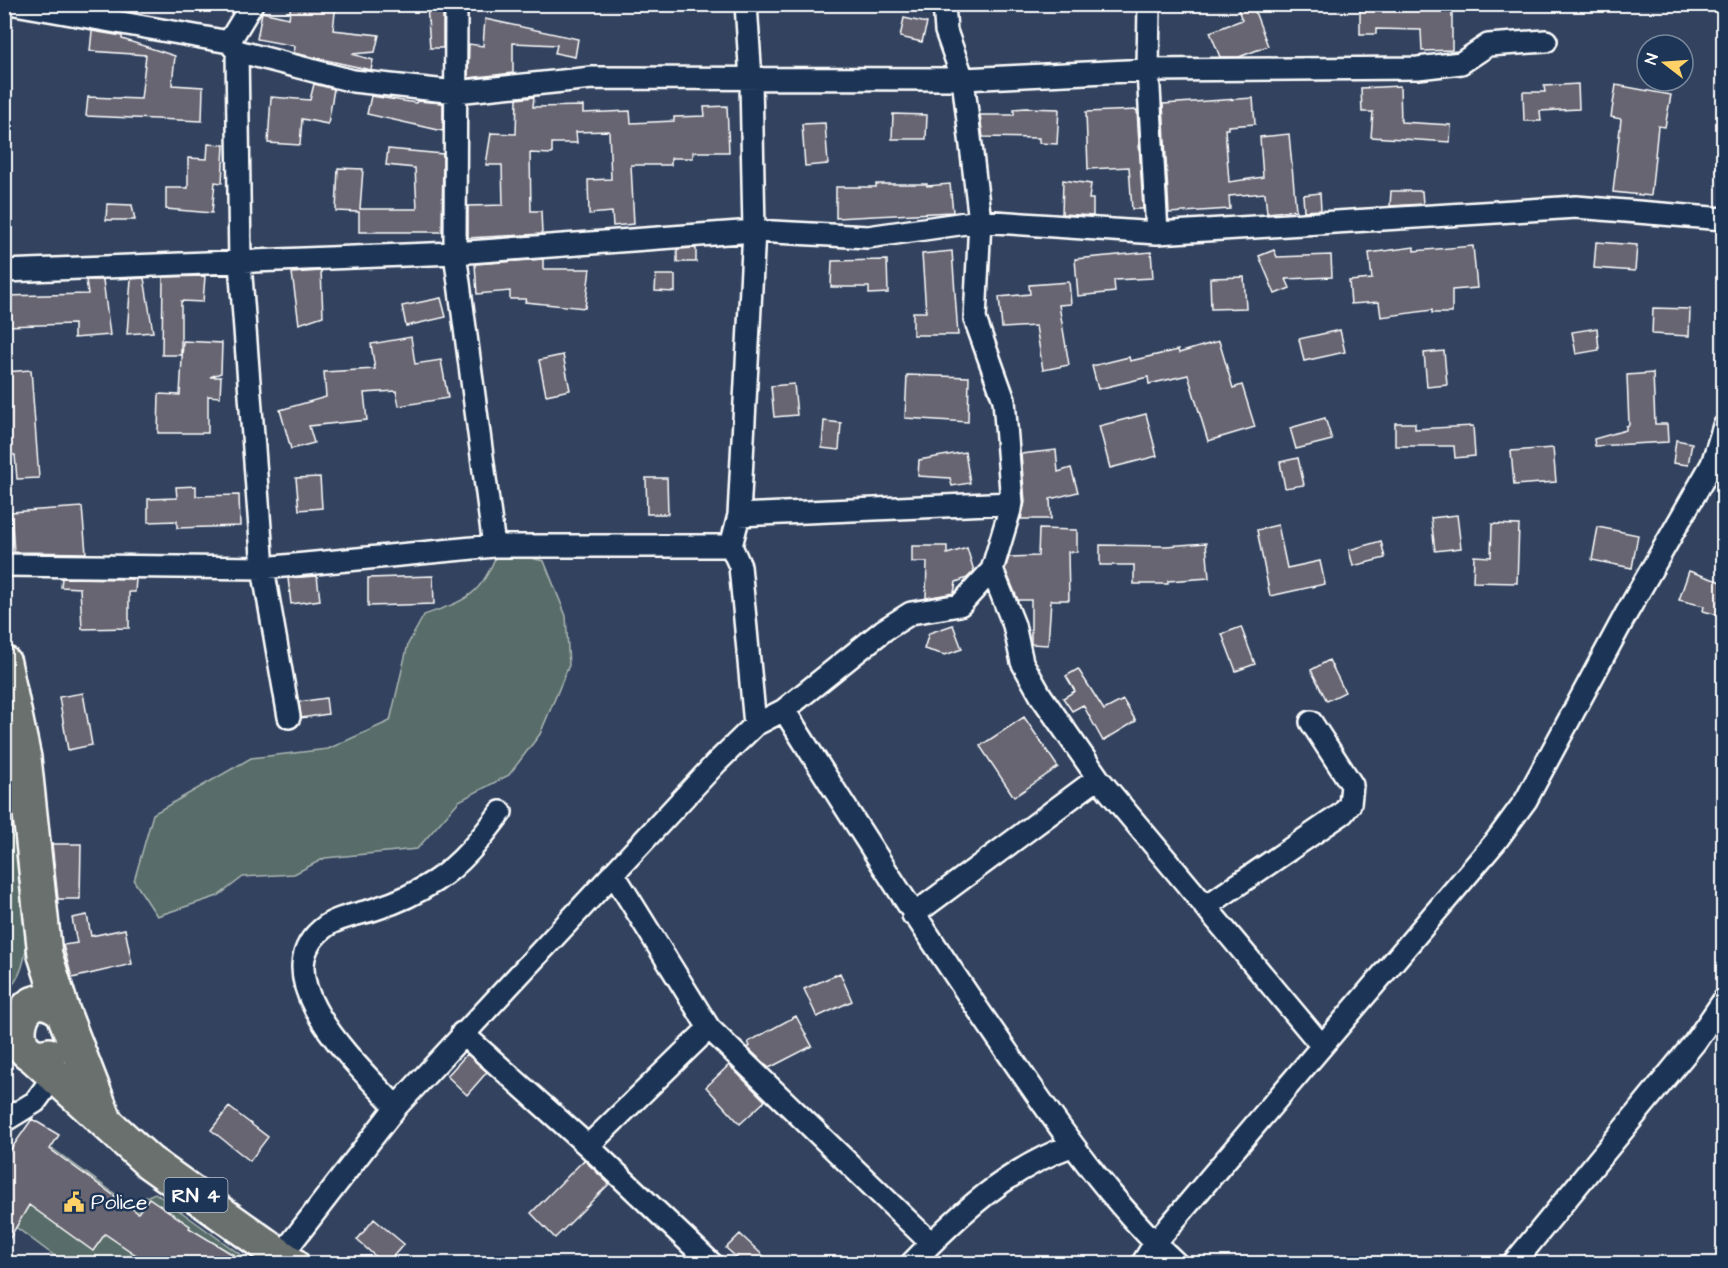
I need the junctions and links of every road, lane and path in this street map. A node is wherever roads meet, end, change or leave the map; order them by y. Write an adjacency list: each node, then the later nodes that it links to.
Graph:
1 (15, 4): 8 (street)
2 (252, 4): 8 (street)
3 (456, 4): 12 (street)
4 (746, 4): 11 (street)
5 (944, 4): 10 (street)
6 (1149, 4): 9 (street)
7 (1546, 41): 9 (street)
8 (233, 47): 12 (street); 18 (street)
9 (1148, 70): 10 (street); 16 (street)
10 (963, 79): 11 (street); 14 (street)
11 (751, 80): 12 (street); 15 (street)
12 (456, 92): 17 (street)
13 (1724, 219): 16 (street)
14 (980, 221): 15 (street); 16 (street); 21 (street)
15 (754, 231): 17 (street); 22 (street)
16 (1157, 233)
17 (455, 253): 18 (street); 23 (street)
18 (240, 263): 19 (street); 26 (street)
19 (4, 271)
20 (1724, 426): 46 (street)
21 (1012, 503): 22 (street); 27 (street)
22 (740, 515): 24 (street)
23 (494, 546): 24 (street); 26 (street)
24 (731, 546): 32 (street)
25 (4, 565): 26 (street)
26 (263, 568): 30 (street)
27 (992, 570): 29 (street); 34 (street)
28 (4, 663): 33 (highway, RN 4)
29 (784, 710): 32 (street); 39 (street)
30 (289, 717)
31 (1311, 722): 38 (street)
32 (755, 725): 37 (street)
33 (24, 758): 35 (lane); 40 (highway, RN 4)
34 (1098, 778): 38 (street); 39 (street)
35 (4, 794)
36 (501, 812): 49 (street)
37 (613, 873): 44 (street); 45 (street)
38 (1205, 907): 46 (street)
39 (913, 915): 53 (street)
40 (45, 955): 42 (highway, RN 4); 43 (highway, RN 4)
41 (1724, 1000): 61 (street)
42 (29, 1006): 43 (highway); 47 (highway)
43 (66, 1018): 47 (highway); 51 (highway, RN 4)
44 (709, 1028): 52 (street); 54 (street)
45 (462, 1033): 49 (street); 52 (street)
46 (1322, 1046): 55 (street)
47 (30, 1053): 48 (highway, RN 4)
48 (54, 1076): 50 (street); 51 (highway, RN 4)
49 (396, 1107): 56 (street)
50 (7, 1115)
51 (105, 1120): 56 (highway, RN 4)
52 (588, 1146): 57 (street)
53 (1071, 1146): 54 (street); 55 (street)
54 (931, 1243): 58 (street)
55 (1155, 1244): 59 (street); 60 (street)
56 (287, 1260)
57 (712, 1263)
58 (911, 1263)
59 (1142, 1263)
60 (1177, 1263)
61 (1513, 1263)

